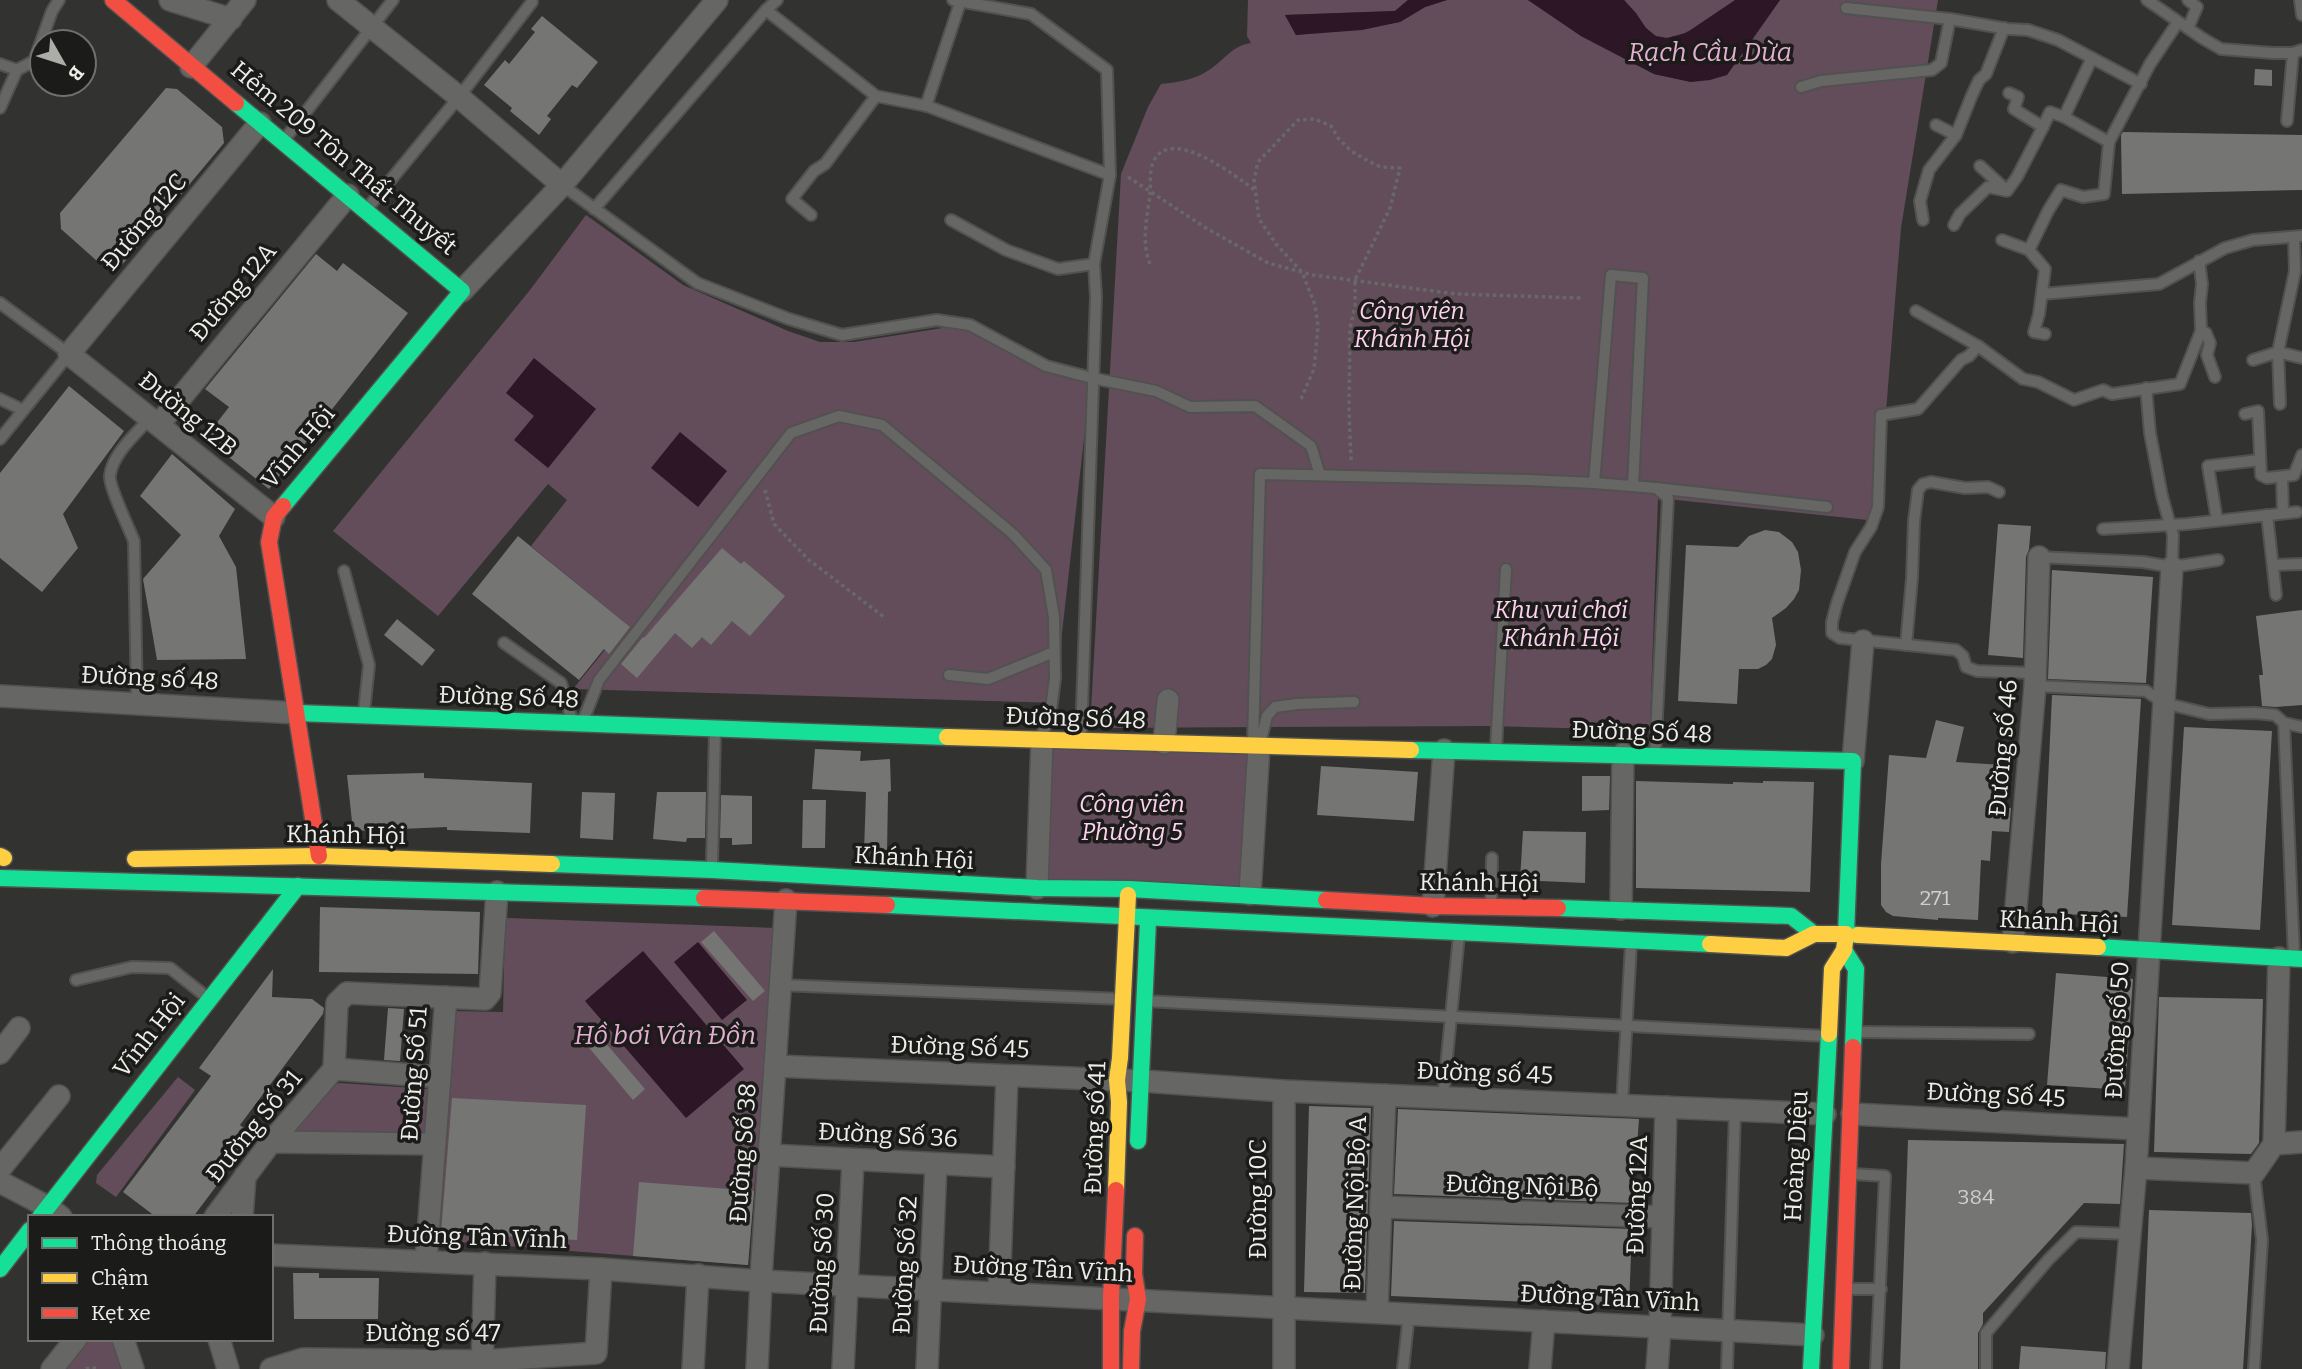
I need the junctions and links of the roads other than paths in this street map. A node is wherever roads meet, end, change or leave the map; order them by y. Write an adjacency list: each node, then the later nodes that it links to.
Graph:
1 (59, 0): 26 (lane)
2 (113, 0): 25 (main road, Hẻm 209 Tôn Thất Thuyết)
3 (170, 0): 17 (street)
4 (245, 0): 17 (street, Hẻm 209 Tôn Thất Thuyết)
5 (338, 0): 20 (street)
6 (393, 0): 20 (lane)
7 (717, 0): 44 (street)
8 (777, 0): 15 (lane)
9 (2147, 0): 19 (lane)
10 (2189, 0): 19 (lane)
11 (2300, 0): 16 (lane)
12 (958, 1): 32 (lane); 43 (lane)
13 (533, 2): 31 (lane)
14 (1846, 8): 18 (lane)
15 (766, 10): 30 (lane); 47 (lane)
16 (2302, 15)
17 (231, 19): 25 (street, Hẻm 209 Tôn Thất Thuyết)
18 (1950, 19): 21 (lane); 28 (lane)
19 (2183, 25): 22 (lane); 27 (lane)
20 (370, 28): 31 (street); 40 (lane)
21 (2004, 28): 23 (lane); 39 (lane)
22 (2298, 52): 35 (lane)
23 (2092, 58): 27 (lane); 34 (lane)
24 (0, 64): 26 (lane)
25 (191, 67): 36 (main road, Hẻm 209 Tôn Thất Thuyết)
26 (16, 70): 33 (lane)
27 (2141, 84): 41 (lane)
28 (1801, 87)
29 (2009, 93): 38 (lane)
30 (876, 96): 32 (lane); 49 (lane)
31 (459, 97): 44 (street); 48 (lane)
32 (926, 106): 43 (lane)
33 (0, 108)
34 (2064, 117): 38 (lane); 41 (lane)
35 (2287, 121)
36 (260, 123): 40 (main road, Hẻm 209 Tôn Thất Thuyết); 66 (street, Đường 12C)
37 (1936, 125): 39 (lane)
38 (2043, 127): 45 (lane)
39 (1956, 135): 50 (lane)
40 (282, 142): 46 (main road, Hẻm 209 Tôn Thất Thuyết)
41 (2109, 142): 55 (lane)
42 (1980, 166): 45 (lane)
43 (1110, 175): 57 (lane)
44 (562, 185): 47 (lane); 58 (street, Vĩnh Hội)
45 (2007, 191): 52 (lane)
46 (348, 195): 48 (main road, Hẻm 209 Tôn Thất Thuyết); 76 (street, Đường 12A)
47 (594, 209): 70 (lane)
48 (366, 210): 58 (main road, Hẻm 209 Tôn Thất Thuyết)
49 (811, 215)
50 (1923, 219)
51 (951, 220): 57 (lane)
52 (1954, 225)
53 (2298, 236): 56 (lane); 65 (lane)
54 (2003, 240): 55 (lane)
55 (2029, 250): 59 (lane)
56 (2199, 261): 59 (lane); 62 (lane)
57 (1094, 264): 70 (lane)
58 (462, 290): 90 (main road, Vĩnh Hội)
59 (2042, 294): 63 (lane)
60 (0, 303): 66 (lane)
61 (1916, 311): 64 (lane)
62 (2201, 331): 69 (lane); 71 (lane)
63 (2045, 334)
64 (1978, 346): 71 (lane); 102 (lane)
65 (2278, 352): 67 (lane); 68 (lane); 73 (lane)
66 (69, 354): 74 (lane); 76 (street, Đường 12B)
67 (2302, 358)
68 (2253, 360)
69 (2215, 377)
70 (1092, 378): 80 (lane); 120 (lane)
71 (2146, 388): 92 (lane)
72 (0, 399): 74 (lane)
73 (2280, 404)
74 (23, 410): 77 (lane)
75 (2245, 414): 79 (lane)
76 (155, 420): 90 (street, Đường 12B); 111 (lane)
77 (0, 439)
78 (2302, 455): 81 (lane)
79 (2260, 460): 81 (lane); 91 (lane)
80 (1321, 475): 82 (lane); 122 (lane)
81 (2282, 477): 88 (lane)
82 (1594, 484): 83 (lane); 83 (lane)
83 (1633, 486): 84 (lane)
84 (1656, 488): 86 (lane); 126 (lane)
85 (1999, 492): 104 (lane)
86 (1827, 508)
87 (2297, 512): 88 (lane)
88 (2283, 513): 89 (lane)
89 (2267, 515): 91 (lane); 97 (lane)
90 (274, 517): 113 (main road, Vĩnh Hội)
91 (2217, 520): 92 (lane)
92 (2170, 524): 93 (lane); 98 (lane)
93 (2103, 529)
94 (2039, 557): 98 (lane); 107 (street, Đường số 46)
95 (2218, 560): 98 (lane)
96 (2302, 564): 97 (lane)
97 (2273, 565): 101 (lane)
98 (2172, 567): 112 (street, Đường số 50)
99 (1506, 569): 124 (lane)
100 (344, 571): 114 (lane)
101 (2276, 595)
102 (1863, 641): 104 (lane); 127 (street, Hoàng Diệu)
103 (503, 643): 115 (lane)
104 (1906, 645): 107 (lane)
105 (1054, 652): 106 (lane); 115 (lane); 119 (lane)
106 (949, 675)
107 (2035, 680): 112 (lane); 149 (street, Đường số 46)
108 (0, 696): 111 (street, Đường số 48)
109 (1168, 700): 121 (street)
110 (1354, 702): 122 (lane)
111 (137, 704): 113 (street, Đường số 48)
112 (2164, 704): 116 (lane); 150 (street, Đường số 50)
113 (298, 713): 114 (main road, Đường Số 48); 128 (main road, Vĩnh Hội)
114 (363, 715): 115 (main road, Đường Số 48)
115 (578, 723): 118 (main road, Đường Số 48)
116 (2284, 723): 117 (lane); 151 (lane)
117 (2302, 727)
118 (715, 728): 119 (main road, Đường Số 48); 131 (lane)
119 (1042, 740): 120 (main road, Đường Số 48); 134 (street)
120 (1081, 741): 121 (main road, Đường Số 48)
121 (1164, 743): 122 (main road, Đường Số 48)
122 (1256, 745): 123 (main road, Đường Số 48); 138 (street)
123 (1444, 750): 124 (main road, Đường Số 48); 140 (street)
124 (1496, 751): 125 (main road, Đường Số 48)
125 (1623, 754): 126 (main road, Đường Số 48); 142 (street)
126 (1655, 755): 127 (main road, Đường Số 48)
127 (1853, 761): 148 (main road, Hoàng Diệu)
128 (319, 856): 130 (main road, Khánh Hội); 131 (main road, Khánh Hội)
129 (1492, 858): 141 (lane)
130 (116, 860)
131 (712, 870): 134 (main road, Khánh Hội)
132 (1, 879): 133 (main road, Khánh Hội)
133 (298, 886): 137 (main road, Khánh Hội); 155 (main road, Vĩnh Hội)
134 (1037, 888): 135 (main road, Khánh Hội)
135 (1129, 889): 136 (main road, Khánh Hội); 143 (main road, Đường số 41)
136 (1150, 890): 138 (main road, Khánh Hội); 144 (main road, Đường số 41)
137 (497, 892): 139 (main road, Khánh Hội); 154 (street, Đường Số 51)
138 (1250, 894): 140 (main road, Khánh Hội)
139 (786, 900): 143 (main road, Khánh Hội); 153 (street, Đường Số 38)
140 (1433, 906): 141 (main road, Khánh Hội)
141 (1491, 907): 142 (main road, Khánh Hội)
142 (1621, 909): 146 (main road, Khánh Hội)
143 (1127, 916): 144 (main road, Khánh Hội); 156 (main road, Đường số 41)
144 (1148, 918): 145 (main road, Khánh Hội); 157 (main road, Đường số 41)
145 (1460, 933): 147 (main road, Khánh Hội); 158 (lane)
146 (1814, 934): 147 (main road, Khánh Hội); 148 (main road, Khánh Hội)
147 (1631, 941): 159 (lane)
148 (1845, 942): 149 (main road, Khánh Hội); 161 (main road, Hoàng Diệu); 163 (main road, Hoàng Diệu)
149 (2013, 942): 150 (main road, Khánh Hội)
150 (2148, 948): 151 (main road, Khánh Hội); 180 (street, Đường số 50)
151 (2292, 959): 184 (street)
152 (76, 980): 155 (lane)
153 (780, 985): 156 (lane); 165 (street, Đường Số 38)
154 (446, 997): 166 (street, Đường Số 31); 168 (street, Đường Số 51)
155 (210, 999): 197 (main road, Vĩnh Hội)
156 (1122, 999): 169 (main road, Đường số 41)
157 (1143, 1000): 158 (lane); 170 (main road, Đường số 41)
158 (1451, 1017): 159 (lane); 174 (lane)
159 (1625, 1025): 163 (lane); 175 (lane)
160 (19, 1028): 164 (street)
161 (1854, 1032): 162 (lane); 179 (main road, Hoàng Diệu)
162 (2029, 1034)
163 (1827, 1036): 178 (main road, Hoàng Diệu)
164 (0, 1053)
165 (775, 1066): 167 (street, Đường Số 45); 185 (street, Đường Số 38)
166 (334, 1069): 168 (street, Đường Số 31); 181 (street, Đường Số 31)
167 (1007, 1076): 169 (street, Đường Số 45); 189 (street)
168 (440, 1077): 183 (street, Đường Số 51)
169 (1117, 1080): 170 (street, Đường Số 45); 216 (main road, Đường số 41)
170 (1143, 1080): 171 (street, Đường số 45); 186 (main road, Đường số 41)
171 (1284, 1091): 172 (street, Đường số 45); 218 (street, Đường 10C)
172 (1385, 1095): 174 (street, Đường số 45); 196 (street, Đường Nội Bộ A)
173 (59, 1096): 191 (street)
174 (1443, 1098): 175 (street, Đường số 45)
175 (1622, 1105): 176 (street, Đường số 45)
176 (1666, 1107): 177 (street, Đường số 45); 200 (street, Đường 12A)
177 (1735, 1111): 178 (street, Đường số 45); 223 (lane)
178 (1825, 1114): 224 (main road, Hoàng Diệu)
179 (1852, 1114): 180 (street, Đường Số 45); 193 (main road, Hoàng Diệu)
180 (2138, 1129): 190 (street, Đường số 50)
181 (271, 1142): 183 (street); 194 (street, Đường Số 31)
182 (2302, 1142): 184 (street)
183 (435, 1144): 205 (street, Đường Số 51)
184 (2274, 1144): 192 (street)
185 (769, 1155): 187 (street, Đường Số 36); 210 (street, Đường Số 38)
186 (1138, 1156)
187 (853, 1160): 188 (street, Đường Số 36); 211 (street, Đường Số 30)
188 (936, 1164): 189 (street, Đường Số 36); 212 (street, Đường Số 32)
189 (1004, 1167): 215 (street)
190 (2136, 1168): 192 (street); 203 (street, Đường số 50)
191 (0, 1169)
192 (2254, 1173): 252 (lane)
193 (1850, 1174): 213 (main road, Hoàng Diệu); 214 (lane)
194 (245, 1176): 198 (street, Đường Số 31); 199 (street, Đường Số 31)
195 (0, 1182): 197 (street)
196 (1381, 1207): 200 (street, Đường Nội Bộ); 219 (street, Đường Nội Bộ A)
197 (50, 1214)
198 (216, 1215)
199 (242, 1215)
200 (1662, 1217): 222 (street, Đường 12A)
201 (1136, 1221): 217 (main road)
202 (28, 1233): 207 (main road)
203 (2130, 1234): 250 (lane); 251 (street, Đường số 50)
204 (273, 1255): 205 (street, Đường Tân Vĩnh)
205 (426, 1261): 206 (street, Đường Tân Vĩnh)
206 (485, 1263): 208 (street, Đường Tân Vĩnh); 231 (street)
207 (0, 1269)
208 (601, 1269): 209 (street, Đường Tân Vĩnh); 228 (street)
209 (698, 1275): 210 (street, Đường Tân Vĩnh); 236 (street)
210 (761, 1281): 211 (street, Đường Tân Vĩnh); 237 (street, Đường Số 38)
211 (848, 1285): 212 (street, Đường Tân Vĩnh); 238 (street, Đường Số 30)
212 (930, 1289): 215 (street, Đường Tân Vĩnh); 239 (street, Đường Số 32)
213 (1845, 1289): 214 (lane); 248 (main road, Hoàng Diệu)
214 (1881, 1289): 249 (lane)
215 (999, 1293): 216 (street, Đường Tân Vĩnh)
216 (1109, 1299): 217 (street, Đường Tân Vĩnh); 240 (main road, Đường số 41)
217 (1138, 1299): 218 (street, Đường Tân Vĩnh); 241 (main road)
218 (1285, 1307): 219 (street, Đường Tân Vĩnh); 242 (street, Đường 10C)
219 (1377, 1312): 220 (street, Đường Tân Vĩnh)
220 (1409, 1314): 221 (street, Đường Tân Vĩnh); 243 (lane)
221 (1544, 1321): 222 (street, Đường Tân Vĩnh); 244 (street)
222 (1660, 1327): 223 (street, Đường Tân Vĩnh); 245 (street, Đường 12A)
223 (1728, 1331): 224 (street, Đường Tân Vĩnh); 246 (lane)
224 (1813, 1335): 247 (main road, Hoàng Diệu)
225 (74, 1341): 232 (street)
226 (124, 1341): 233 (street)
227 (220, 1341): 234 (street)
228 (587, 1359): 229 (street, Đường số 47)
229 (536, 1363): 231 (street, Đường số 47)
230 (318, 1364): 231 (street, Đường số 47); 235 (street, Đường số 47)
231 (482, 1365)
232 (52, 1369)
233 (133, 1369)
234 (228, 1369)
235 (271, 1369)
236 (694, 1369)
237 (757, 1369)
238 (844, 1369)
239 (927, 1369)
240 (1111, 1369)
241 (1131, 1369)
242 (1284, 1369)
243 (1403, 1369)
244 (1540, 1369)
245 (1657, 1369)
246 (1727, 1369)
247 (1811, 1369)
248 (1841, 1369)
249 (1876, 1369)
250 (1986, 1369)
251 (2118, 1369)
252 (2254, 1369)

